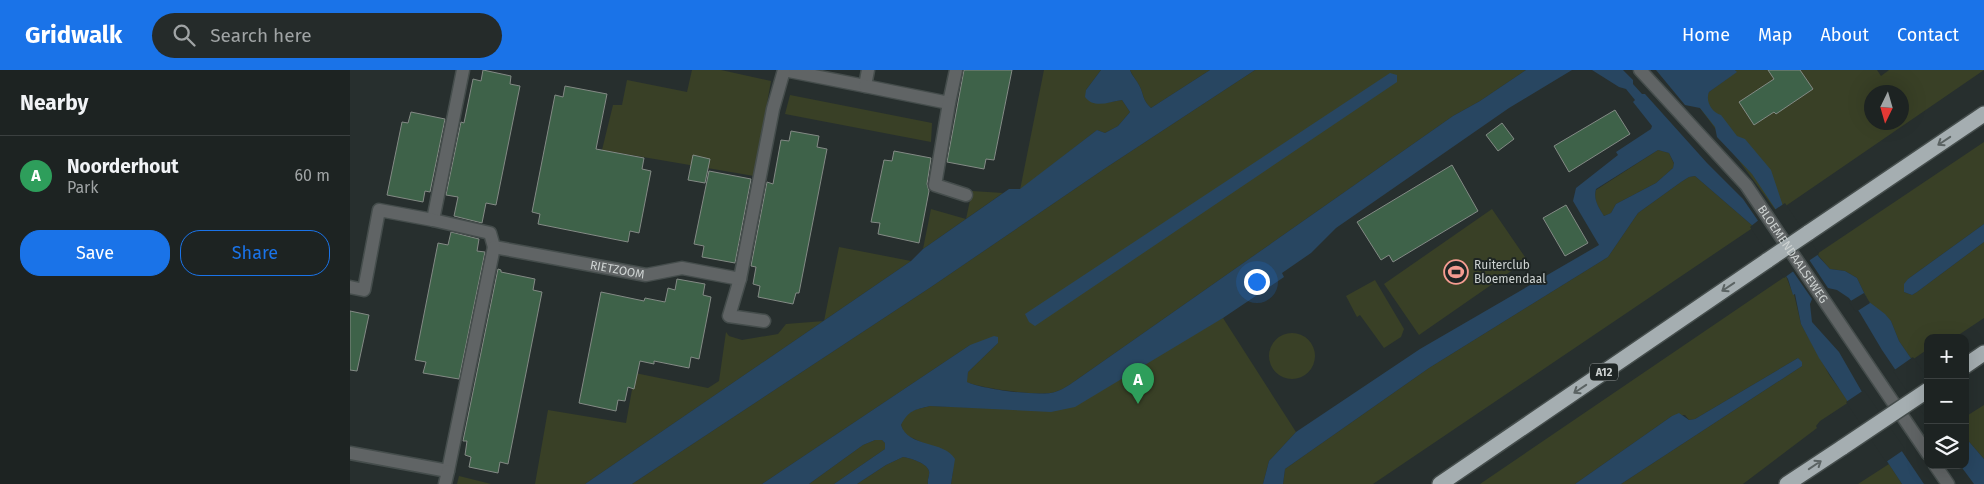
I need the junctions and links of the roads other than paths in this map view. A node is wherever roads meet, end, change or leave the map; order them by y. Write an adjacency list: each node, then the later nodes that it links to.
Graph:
1 (463, 70): 10 (street)
2 (784, 70): 6 (street); 12 (street)
3 (868, 70): 6 (street)
4 (956, 70): 7 (street)
5 (1640, 70): 18 (street, BLOEMENDAALSEWEG)
6 (865, 86): 7 (street)
7 (949, 103): 9 (street)
8 (1984, 114): 22 (highway, A12, one-way to 22, bridge)
9 (966, 195)
10 (433, 220): 11 (street); 13 (street)
11 (494, 246): 12 (street, RIETZOOM); 21 (street)
12 (740, 280): 14 (street)
13 (350, 287)
14 (764, 321)
15 (1984, 353): 16 (highway)
16 (1969, 363)
17 (1924, 393): 23 (highway, one-way to 17, bridge)
18 (1924, 448)
19 (350, 453): 21 (street)
20 (1939, 469): 24 (street)
21 (446, 478)
22 (1440, 484)
23 (1787, 484)
24 (1948, 484)

